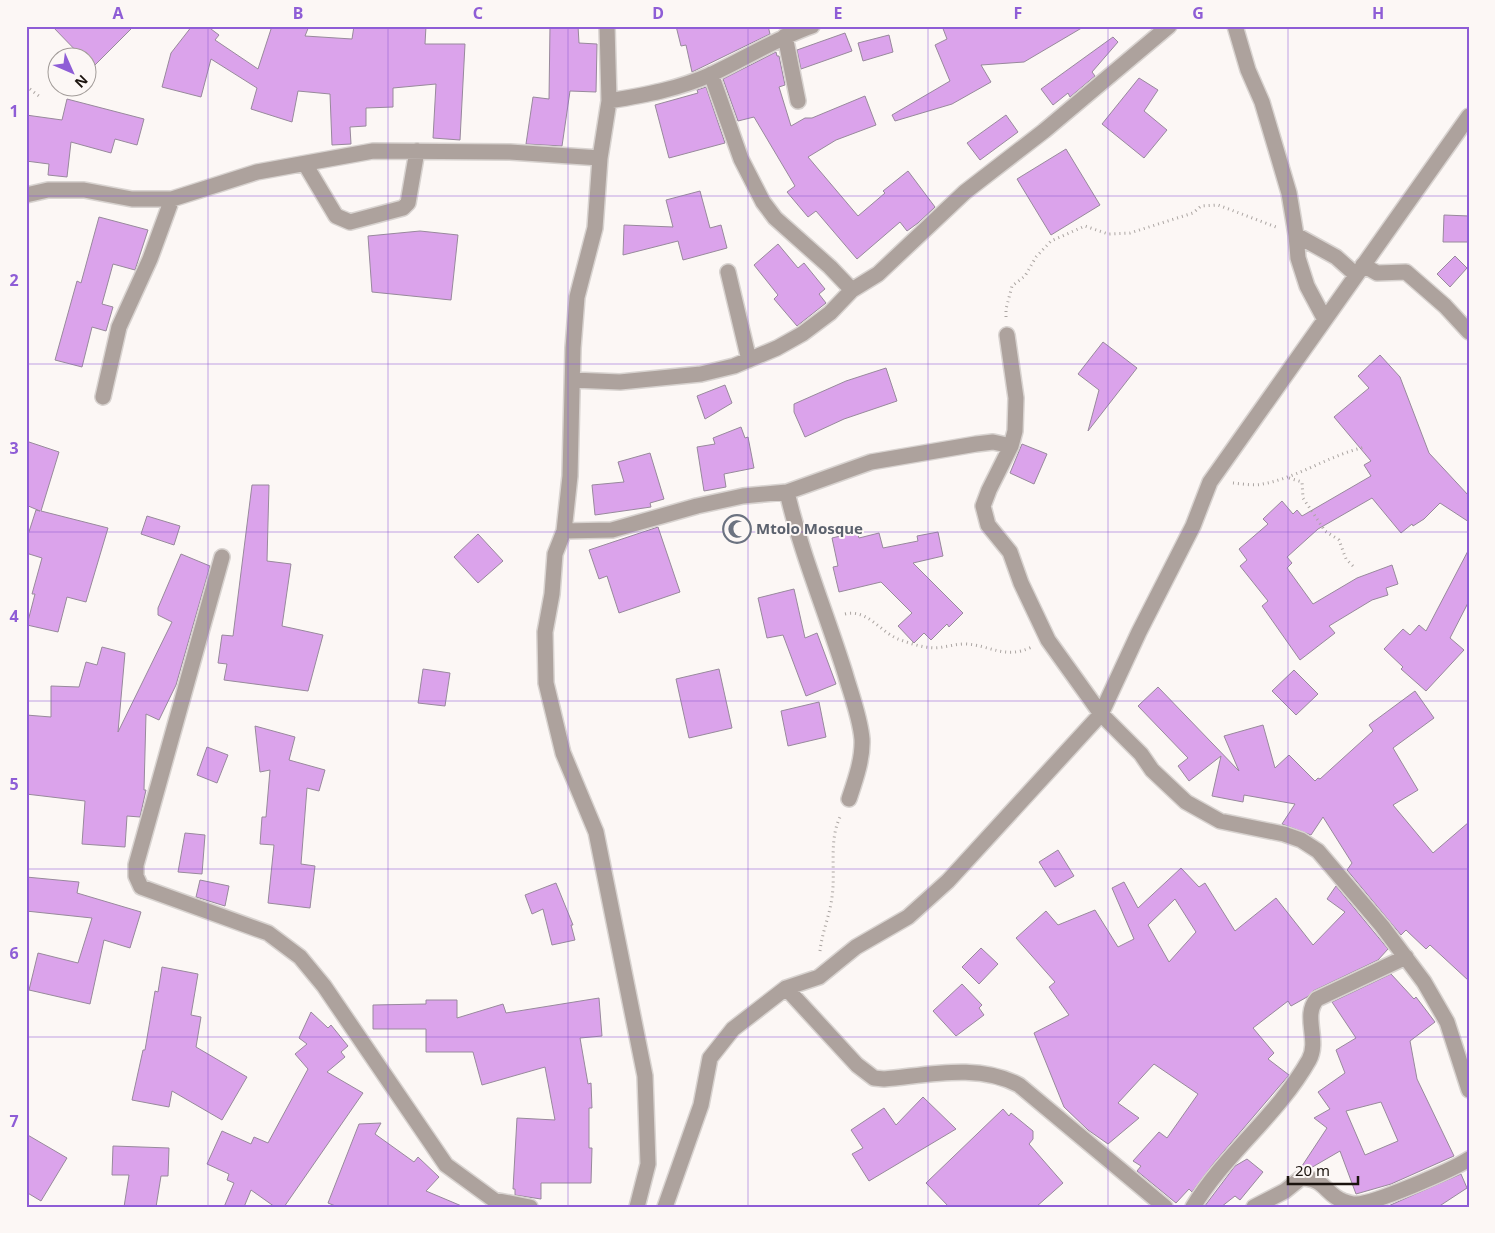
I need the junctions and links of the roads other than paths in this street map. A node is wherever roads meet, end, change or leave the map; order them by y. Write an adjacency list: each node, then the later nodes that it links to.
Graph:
1 (607, 26): 7 (street)
2 (812, 26): 5 (street)
3 (1169, 26): 18 (street)
4 (1235, 26): 15 (street)
5 (785, 36): 6 (street); 8 (street)
6 (711, 74): 7 (street); 18 (street)
7 (609, 101): 11 (street)
8 (798, 101)
9 (1469, 116): 16 (street)
10 (417, 151): 11 (street); 12 (street); 12 (street)
11 (600, 158): 23 (street)
12 (305, 164): 14 (street)
13 (26, 195): 14 (street)
14 (172, 199): 24 (street)
15 (1296, 235): 16 (street); 19 (street)
16 (1359, 270): 19 (street); 20 (street)
17 (728, 272): 22 (street)
18 (852, 290): 22 (street)
19 (1324, 318): 29 (street)
20 (1469, 332)
21 (1007, 335): 25 (street)
22 (749, 360): 23 (street)
23 (573, 380): 27 (street)
24 (103, 397)
25 (1011, 446): 26 (street); 29 (street)
26 (787, 492): 27 (street); 30 (street)
27 (564, 531): 36 (street)
28 (222, 557): 35 (street)
29 (1101, 714): 31 (street); 32 (street)
30 (849, 799)
31 (1406, 957): 33 (street); 39 (street)
32 (786, 988): 37 (street); 38 (street)
33 (1469, 1090)
34 (1469, 1159): 40 (street)
35 (530, 1207)
36 (637, 1207)
37 (665, 1207)
38 (1165, 1207)
39 (1193, 1207)
40 (1254, 1207)

